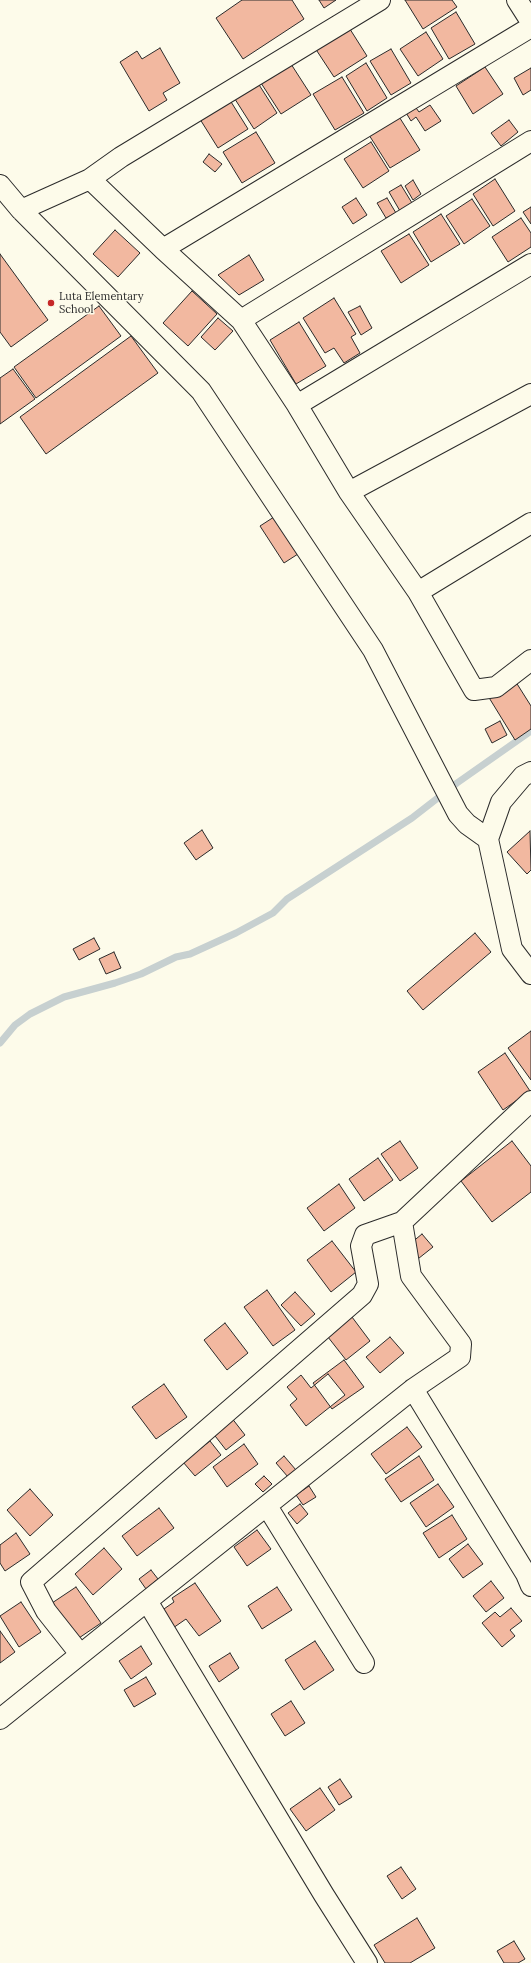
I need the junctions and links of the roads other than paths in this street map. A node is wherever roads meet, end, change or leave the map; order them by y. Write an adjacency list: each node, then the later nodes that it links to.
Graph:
1 (380, 0): 6 (street)
2 (517, 0): 3 (street)
3 (531, 22)
4 (531, 27): 9 (street)
5 (531, 141): 11 (street)
6 (90, 179): 8 (street); 9 (street)
7 (0, 185): 8 (street)
8 (21, 210): 19 (street)
9 (163, 249): 11 (street)
10 (531, 264): 13 (street)
11 (241, 320): 13 (street)
12 (531, 394): 14 (street)
13 (297, 405): 14 (street)
14 (349, 492): 16 (street)
15 (531, 523): 16 (street)
16 (418, 592): 17 (street)
17 (531, 660)
18 (531, 772): 19 (street)
19 (488, 840): 20 (street)
20 (531, 974)
21 (531, 1101): 22 (street)
22 (402, 1222): 23 (street); 27 (street)
23 (413, 1389): 24 (street); 25 (street)
24 (266, 1506): 26 (street); 28 (street)
25 (531, 1586)
26 (147, 1601): 27 (street); 30 (street)
27 (80, 1654): 29 (street)
28 (364, 1663)
29 (0, 1719)
30 (367, 1963)

